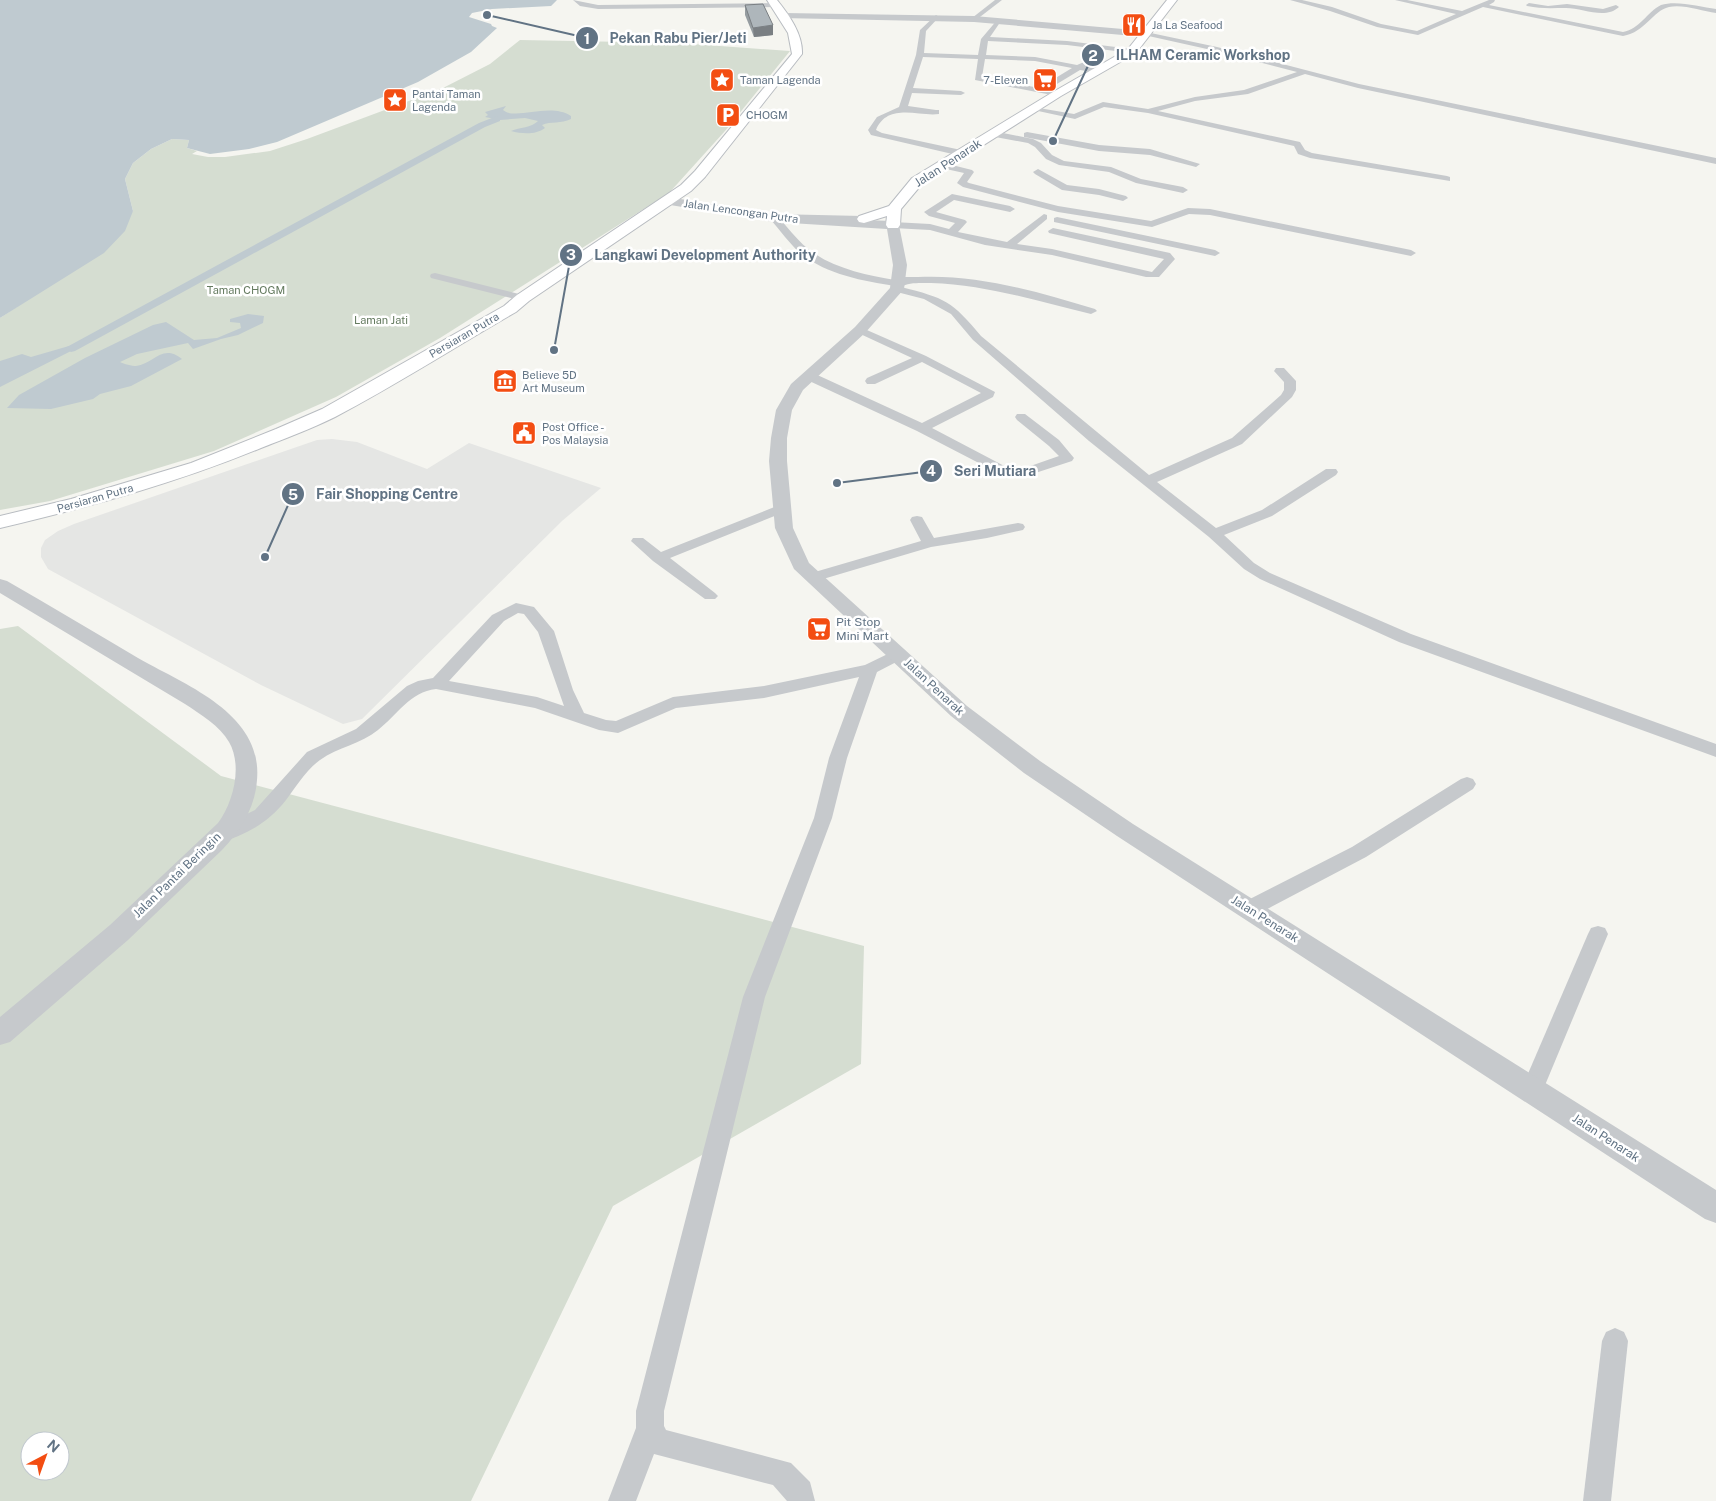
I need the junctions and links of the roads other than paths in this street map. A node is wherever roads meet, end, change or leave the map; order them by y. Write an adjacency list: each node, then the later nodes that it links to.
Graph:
1 (576, 0): 8 (street)
2 (999, 0): 21 (street)
3 (1172, 0): 25 (main road, Jalan Penarak)
4 (1293, 0): 13 (street); 23 (street)
5 (1398, 0): 19 (street)
6 (1495, 0): 10 (street)
7 (1690, 0): 16 (street)
8 (714, 3): 11 (street)
9 (1525, 4): 15 (street)
10 (1481, 5): 16 (street); 19 (street)
11 (751, 6): 12 (main road)
12 (777, 6): 20 (street); 54 (main road, Persiaran Putra)
13 (1286, 6)
14 (1392, 6): 17 (street)
15 (1616, 7)
16 (1693, 8): 18 (street)
17 (1405, 10)
18 (1716, 11)
19 (1460, 13): 23 (street)
20 (936, 17): 21 (street); 29 (street)
21 (974, 18): 24 (street)
22 (1436, 18): 23 (street)
23 (1445, 20)
24 (998, 21): 25 (street); 26 (street)
25 (1146, 34): 28 (main road, Jalan Penarak); 33 (street)
26 (985, 39): 27 (street); 30 (street)
27 (1110, 48): 28 (street); 31 (street)
28 (1132, 51): 32 (main road, Jalan Penarak)
29 (920, 55): 30 (street); 34 (street)
30 (982, 57): 31 (street); 35 (street)
31 (1079, 67): 32 (street); 35 (street)
32 (1099, 71): 37 (main road, Jalan Penarak)
33 (1302, 72): 40 (street); 45 (street)
34 (908, 90): 36 (street); 38 (street)
35 (1039, 91): 37 (street)
36 (962, 93)
37 (1058, 94): 39 (main road, Jalan Penarak)
38 (903, 108): 41 (street); 44 (street)
39 (1033, 109): 40 (street); 42 (main road, Jalan Penarak)
40 (1148, 110): 50 (street)
41 (936, 112)
42 (993, 134): 43 (street); 44 (main road, Jalan Penarak)
43 (1020, 138): 46 (street); 47 (street)
44 (961, 153): 48 (main road, Jalan Penarak)
45 (1716, 161)
46 (1058, 162): 49 (street); 52 (street)
47 (1196, 164)
48 (940, 165): 58 (main road, Jalan Penarak); 64 (street)
49 (1121, 173): 51 (street); 52 (street)
50 (1447, 179)
51 (1183, 190)
52 (1093, 191): 53 (street)
53 (1123, 198)
54 (668, 201): 56 (street, Jalan Lencongan Putra); 68 (main road, Persiaran Putra)
55 (1016, 210): 60 (street)
56 (774, 218): 57 (street, Jalan Lencongan Putra); 67 (street)
57 (865, 222): 58 (main road); 58 (street, Jalan Lencongan Putra)
58 (893, 222): 60 (street); 67 (street)
59 (1053, 231): 61 (street)
60 (952, 232): 62 (street)
61 (1080, 237): 65 (street); 65 (street)
62 (1008, 246): 63 (street); 65 (street)
63 (1215, 253)
64 (1410, 253)
65 (1063, 254)
66 (435, 276): 68 (street)
67 (899, 285): 69 (street); 70 (street, Jalan Penarak); 78 (street)
68 (523, 298): 81 (main road, Persiaran Putra)
69 (1091, 311)
70 (860, 330): 71 (street); 73 (street, Jalan Penarak)
71 (922, 358): 74 (street); 76 (street)
72 (1280, 370): 78 (street)
73 (809, 376): 76 (street); 79 (street, Jalan Penarak)
74 (871, 381)
75 (1022, 417): 76 (street)
76 (922, 428)
77 (1331, 472): 83 (street)
78 (1148, 481): 83 (street)
79 (782, 508): 86 (street); 87 (street, Jalan Penarak)
80 (917, 520): 85 (street)
81 (0, 522)
82 (1018, 527): 85 (street)
83 (1214, 534): 94 (street)
84 (638, 541): 86 (street)
85 (929, 543): 87 (street)
86 (658, 558): 89 (street)
87 (813, 577): 90 (street, Jalan Penarak)
88 (0, 585): 96 (street, Jalan Pantai Beringin)
89 (710, 596)
90 (898, 654): 91 (street); 97 (street, Jalan Penarak)
91 (870, 669): 93 (street); 103 (street)
92 (439, 682): 93 (street); 93 (street); 96 (street)
93 (577, 717)
94 (1716, 751)
95 (1466, 784): 97 (street)
96 (219, 837): 99 (street, Jalan Pantai Beringin)
97 (1249, 909): 100 (street, Jalan Penarak)
98 (1598, 934): 100 (street)
99 (0, 1033)
100 (1532, 1090): 101 (street, Jalan Penarak)
101 (1716, 1208)
102 (1615, 1341): 106 (street)
103 (650, 1428): 104 (street); 105 (street)
104 (622, 1501)
105 (801, 1501)
106 (1597, 1501)

